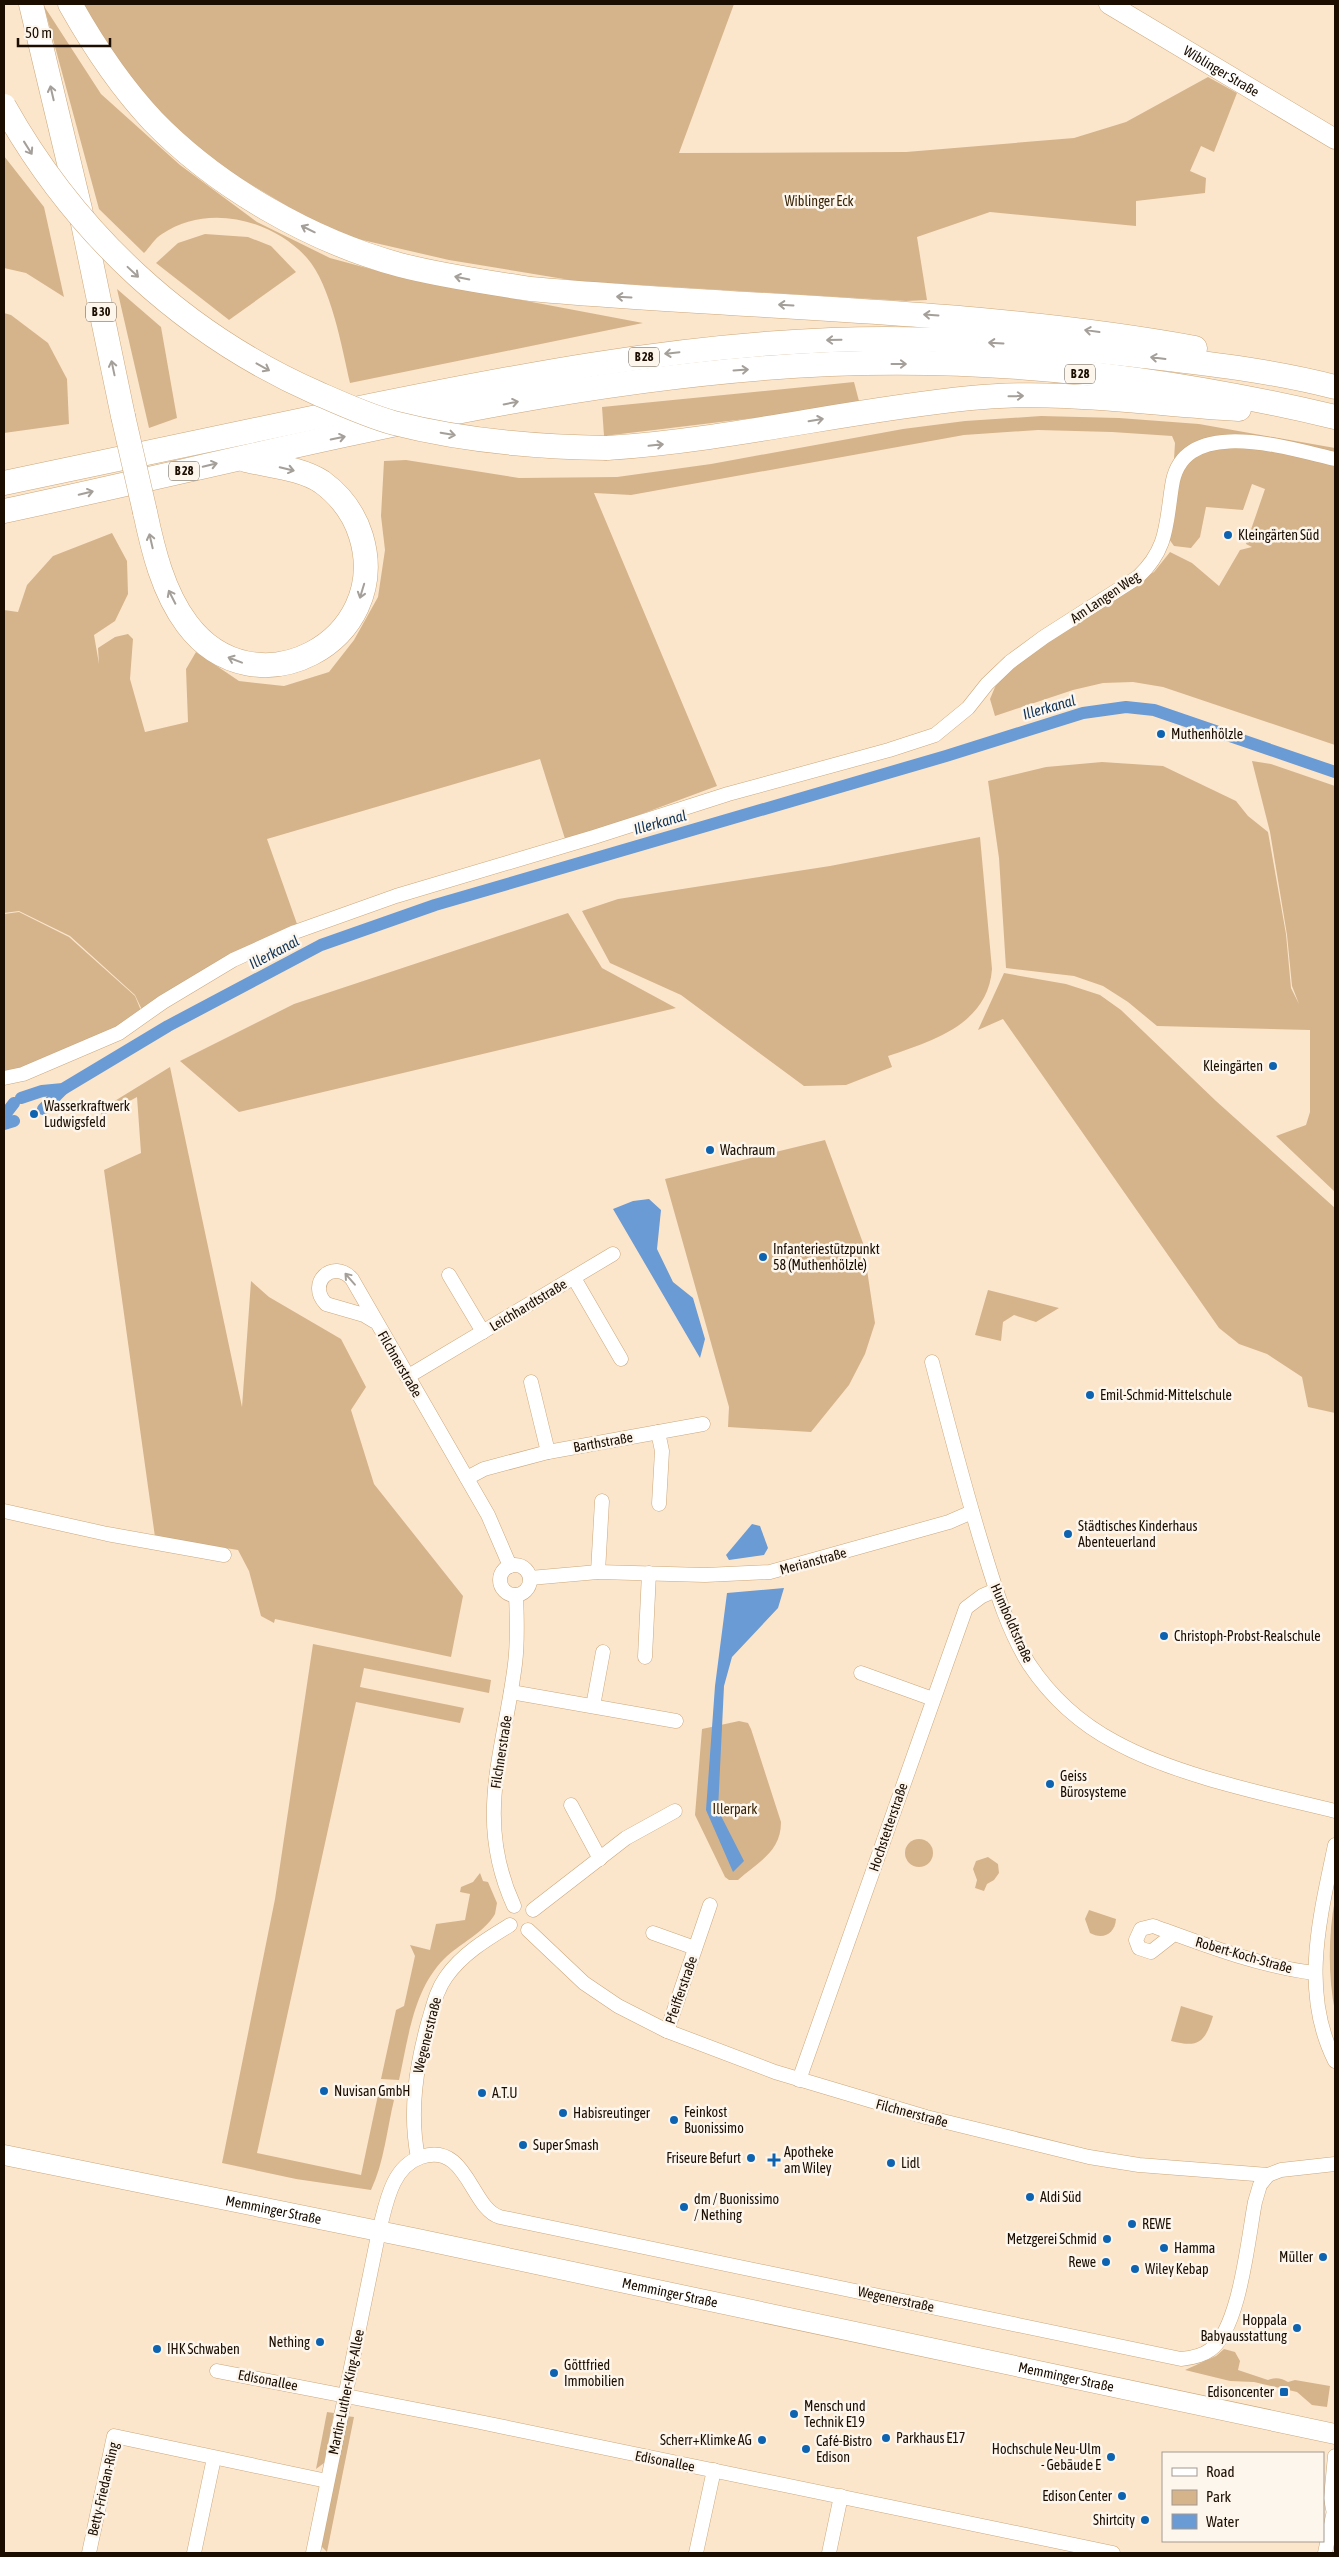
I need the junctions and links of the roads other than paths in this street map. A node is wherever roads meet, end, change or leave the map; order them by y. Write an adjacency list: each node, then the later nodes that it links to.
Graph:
1 (31, 4): 9 (highway, B 30, one-way to 1, bridge)
2 (70, 4): 6 (highway, one-way to 2)
3 (1108, 4): 5 (main road, Wiblinger Straße)
4 (4, 106): 8 (highway, one-way to 8, bridge)
5 (1335, 139)
6 (1293, 376): 7 (highway, B 28); 11 (highway, B 28, one-way to 11)
7 (1335, 386)
8 (1330, 416): 9 (highway, B 28, one-way to 8)
9 (239, 458): 12 (highway, B 28, one-way to 9)
10 (1335, 460): 13 (street, Am Langen Weg)
11 (4, 483)
12 (4, 511)
13 (4, 1078)
14 (613, 1254): 16 (street, Leichhardtstraße)
15 (449, 1275): 18 (street, Leichhardtstraße)
16 (574, 1278): 18 (street, Leichhardtstraße); 19 (street, Leichhardtstraße)
17 (374, 1321): 21 (street, Filchnerstraße)
18 (483, 1332): 21 (street, Leichhardtstraße)
19 (621, 1359)
20 (932, 1362): 30 (street, Humboldtstraße)
21 (407, 1377): 26 (street, Filchnerstraße)
22 (531, 1382): 25 (street)
23 (703, 1424): 24 (street, Barthstraße)
24 (658, 1432): 25 (street, Barthstraße); 28 (street)
25 (548, 1452): 26 (street, Barthstraße)
26 (467, 1478): 32 (street, Filchnerstraße)
27 (602, 1500): 33 (street)
28 (659, 1504)
29 (4, 1511): 31 (street)
30 (972, 1512): 34 (street, Merianstraße); 36 (street, Humboldtstraße)
31 (224, 1555)
32 (510, 1566): 35 (street); 37 (street)
33 (598, 1572): 34 (street, Merianstraße); 35 (street, Merianstraße)
34 (649, 1573): 39 (street)
35 (530, 1578): 37 (street)
36 (996, 1590): 42 (street, Hochstetterstraße); 47 (street, Humboldtstraße)
37 (516, 1595): 41 (street, Filchnerstraße)
38 (603, 1652): 43 (street)
39 (645, 1656)
40 (861, 1673): 42 (street)
41 (511, 1692): 43 (street); 51 (street, Filchnerstraße)
42 (933, 1699): 61 (street, Hochstetterstraße)
43 (593, 1706): 44 (street)
44 (676, 1720)
45 (571, 1805): 49 (street)
46 (675, 1811): 49 (street)
47 (1335, 1811)
48 (1335, 1845): 58 (street)
49 (600, 1859): 52 (street)
50 (710, 1905): 57 (street, Pfeifferstraße)
51 (514, 1906): 52 (street); 53 (street)
52 (533, 1910): 54 (street)
53 (510, 1925): 54 (street, Filchnerstraße); 63 (street, Wegenerstraße)
54 (528, 1930): 59 (street, Filchnerstraße)
55 (654, 1933): 57 (street, Pfeifferstraße)
56 (1174, 1934): 58 (street, Robert-Koch-Straße)
57 (695, 1948): 59 (street, Pfeifferstraße)
58 (1314, 1973): 60 (street)
59 (667, 2031): 61 (street, Filchnerstraße)
60 (1335, 2061)
61 (799, 2080): 65 (street, Filchnerstraße)
62 (4, 2155): 66 (main road, Memminger Straße)
63 (421, 2157): 65 (street, Wegenerstraße); 66 (street)
64 (1335, 2164): 65 (street, Filchnerstraße)
65 (1268, 2175)
66 (379, 2231): 68 (street, Martin-Luther-King-Allee); 69 (main road, Memminger Straße)
67 (216, 2371): 68 (street, Edisonallee)
68 (345, 2395): 72 (street, Edisonallee); 73 (street, Martin-Luther-King-Allee)
69 (1335, 2434)
70 (1335, 2456): 75 (street)
71 (214, 2458): 73 (street, Betty-Friedan-Ring); 76 (street, Betty-Friedan-Ring); 77 (street)
72 (714, 2470): 74 (street, Edisonallee); 79 (street)
73 (327, 2481): 78 (street, Martin-Luther-King-Allee)
74 (840, 2496): 80 (street); 81 (street, Edisonallee)
75 (1334, 2507): 82 (street)
76 (89, 2553)
77 (194, 2553)
78 (313, 2553)
79 (696, 2553)
80 (829, 2553)
81 (1113, 2553)
82 (1325, 2553)

